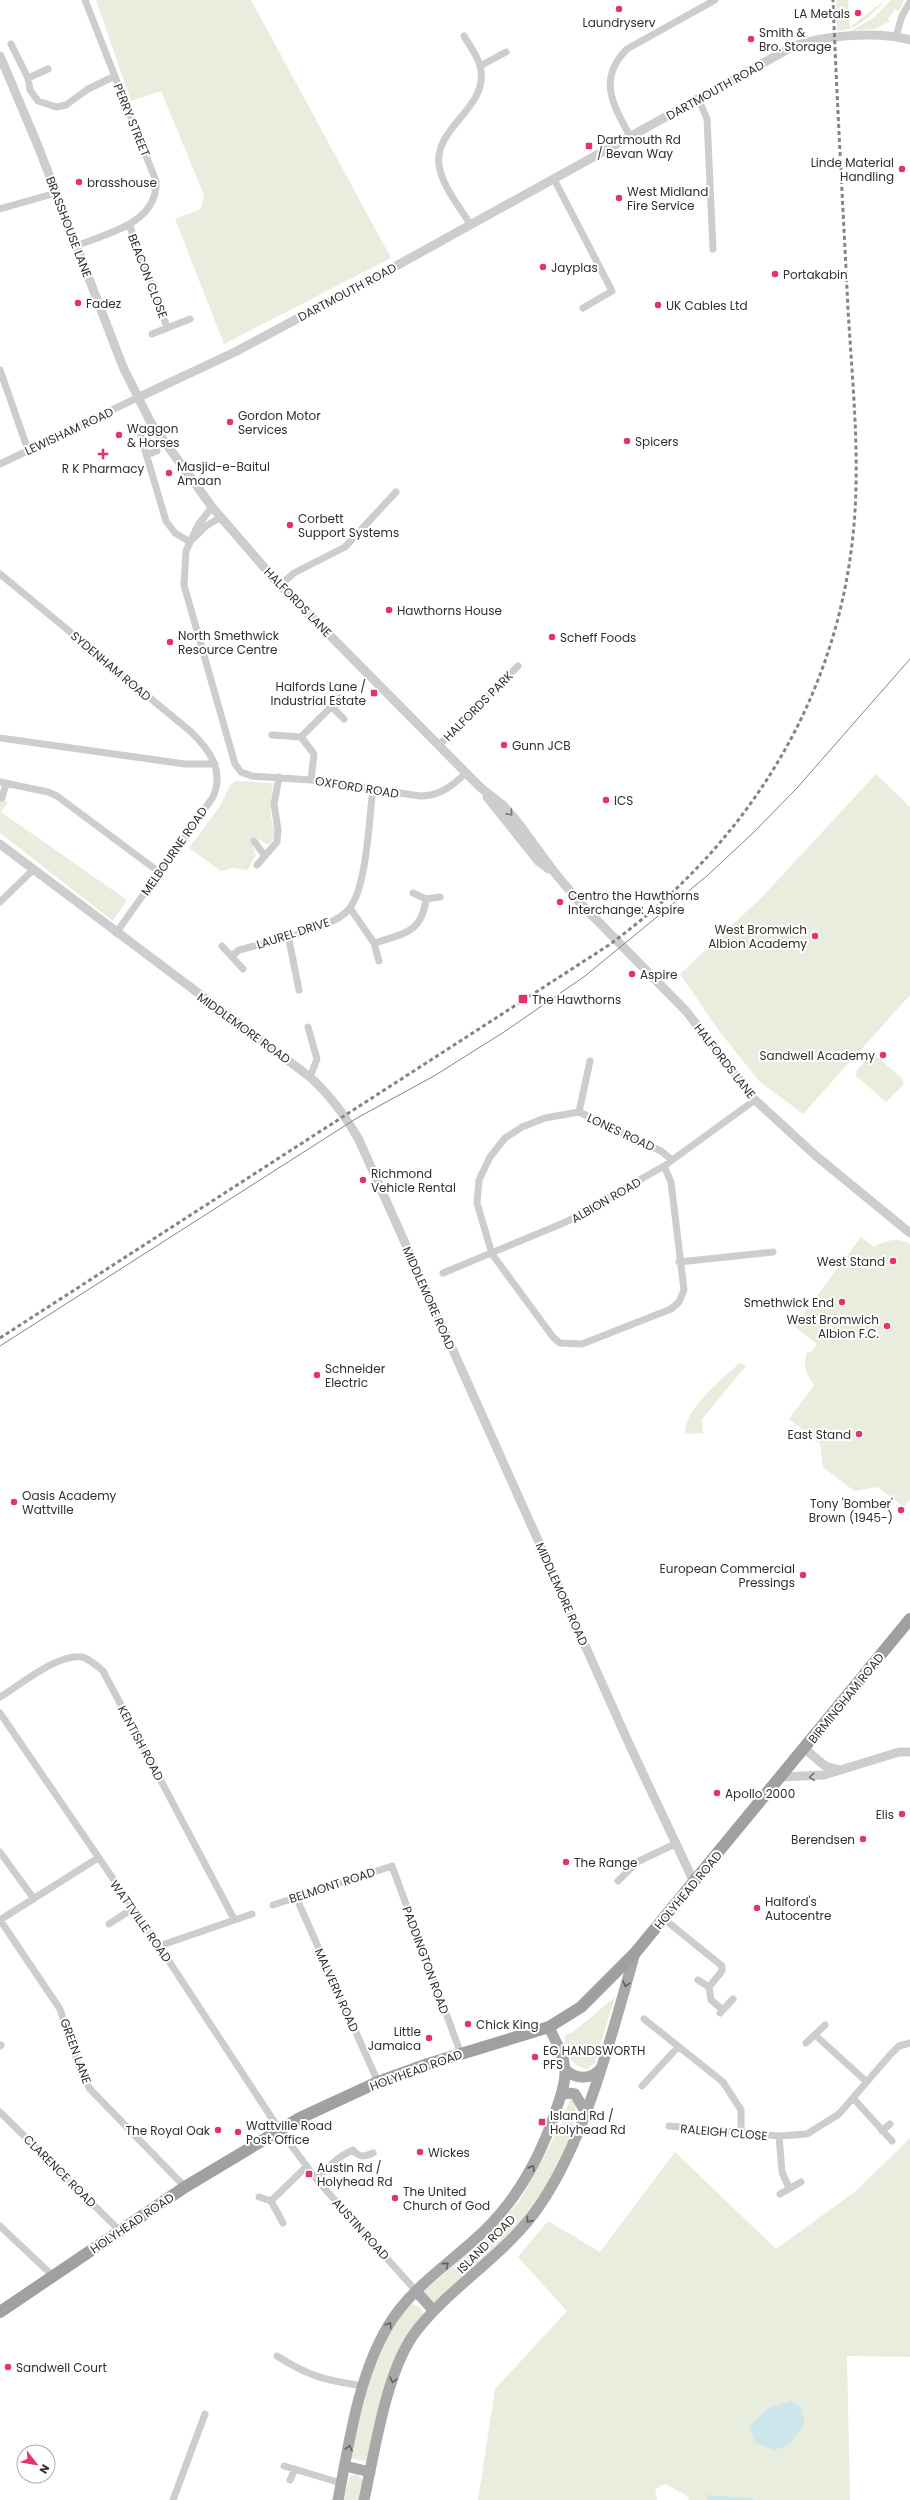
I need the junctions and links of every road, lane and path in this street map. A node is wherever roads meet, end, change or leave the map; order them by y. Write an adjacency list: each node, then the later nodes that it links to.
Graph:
1 (85, 0): 12 (street, PERRY STREET)
2 (715, 0): 15 (street)
3 (910, 2): 5 (street)
4 (464, 36): 10 (street)
5 (896, 36): 6 (street, DARTMOUTH ROAD); 14 (street, DARTMOUTH ROAD)
6 (910, 40)
7 (11, 44): 13 (street)
8 (506, 52): 10 (street)
9 (0, 56): 17 (street, BRASSHOUSE LANE)
10 (480, 66): 20 (street)
11 (48, 69): 13 (street)
12 (115, 76): 13 (street); 19 (street, PERRY STREET)
13 (28, 78)
14 (698, 100): 15 (street, DARTMOUTH ROAD); 22 (street)
15 (630, 136): 16 (street, DARTMOUTH ROAD)
16 (554, 179): 20 (street, DARTMOUTH ROAD); 23 (street)
17 (56, 193): 18 (street); 21 (street, BRASSHOUSE LANE)
18 (0, 209)
19 (128, 224): 21 (street, PERRY STREET); 25 (street, BEACON CLOSE)
20 (470, 224): 28 (street, DARTMOUTH ROAD)
21 (76, 246): 28 (street, BRASSHOUSE LANE)
22 (713, 249)
23 (583, 308)
24 (190, 319): 25 (street, BEACON CLOSE)
25 (167, 327): 26 (street, BEACON CLOSE)
26 (152, 334)
27 (0, 370): 30 (street)
28 (137, 398): 30 (street, LEWISHAM ROAD); 35 (street, HALFORDS LANE)
29 (139, 430): 32 (street)
30 (28, 450): 33 (street, LEWISHAM ROAD)
31 (157, 450): 32 (street)
32 (146, 455): 37 (street)
33 (0, 464)
34 (396, 492): 39 (street)
35 (212, 507): 36 (street, HALFORDS LANE); 37 (street)
36 (221, 517): 37 (street); 39 (street, HALFORDS LANE)
37 (190, 542): 50 (street, OXFORD ROAD)
38 (0, 574): 48 (street, SYDENHAM ROAD)
39 (280, 585): 47 (street, HALFORDS LANE)
40 (518, 666): 47 (street, HALFORDS PARK)
41 (340, 698): 42 (street)
42 (332, 707): 43 (street); 45 (street)
43 (344, 719)
44 (272, 735): 45 (street)
45 (301, 737): 51 (street)
46 (0, 738): 48 (street)
47 (439, 745): 49 (street, HALFORDS LANE)
48 (214, 764): 60 (street, MELBOURNE ROAD)
49 (466, 773): 53 (street, OXFORD ROAD); 77 (street, HALFORDS LANE)
50 (279, 777): 51 (street, OXFORD ROAD); 57 (street)
51 (311, 780): 53 (street, OXFORD ROAD)
52 (3, 783): 54 (street); 60 (street)
53 (373, 789): 65 (street)
54 (2, 798)
55 (254, 841): 57 (street)
56 (0, 844): 59 (street, MIDDLEMORE ROAD)
57 (264, 855): 58 (street)
58 (257, 865)
59 (33, 870): 64 (street); 66 (street, MIDDLEMORE ROAD)
60 (159, 872): 66 (street, MELBOURNE ROAD)
61 (412, 893): 63 (street)
62 (440, 897): 63 (street)
63 (426, 899): 68 (street)
64 (0, 902)
65 (350, 908): 67 (street, LAUREL DRIVE); 68 (street)
66 (116, 933): 76 (street, MIDDLEMORE ROAD)
67 (288, 935): 70 (street, LAUREL DRIVE); 73 (street)
68 (374, 942): 71 (street)
69 (222, 946): 70 (street)
70 (232, 956): 72 (street)
71 (379, 961)
72 (243, 969)
73 (299, 990)
74 (308, 1027): 76 (street)
75 (590, 1061): 78 (street)
76 (310, 1077): 93 (street, MIDDLEMORE ROAD)
77 (755, 1100): 79 (street, ALBION ROAD); 81 (street, HALFORDS LANE)
78 (578, 1112): 79 (street, LONES ROAD); 83 (street, LONES ROAD)
79 (672, 1160): 80 (street, ALBION ROAD)
80 (664, 1166): 83 (street, ALBION ROAD); 84 (street, LONES ROAD)
81 (910, 1233)
82 (773, 1252): 84 (street)
83 (492, 1254): 84 (street, LONES ROAD); 85 (street, ALBION ROAD)
84 (679, 1262)
85 (443, 1273)
86 (910, 1619): 89 (highway, BIRMINGHAM ROAD)
87 (0, 1697): 104 (street, KENTISH ROAD)
88 (0, 1713): 95 (street, WATTVILLE ROAD)
89 (804, 1749): 91 (street); 92 (highway, BIRMINGHAM ROAD)
90 (910, 1752): 91 (street)
91 (842, 1770): 92 (street, one-way to 92)
92 (781, 1777): 98 (highway, HOLYHEAD ROAD)
93 (675, 1844): 97 (street); 98 (street, MIDDLEMORE ROAD)
94 (0, 1852): 100 (street)
95 (98, 1858): 100 (street, GREEN LANE); 102 (street, WATTVILLE ROAD)
96 (392, 1866): 99 (street, BELMONT ROAD); 120 (street, PADDINGTON ROAD)
97 (618, 1881)
98 (694, 1882): 105 (highway, HOLYHEAD ROAD)
99 (296, 1897): 101 (street, BELMONT ROAD); 123 (street, MALVERN ROAD)
100 (34, 1899): 106 (street, GREEN LANE)
101 (273, 1905)
102 (132, 1909): 107 (street); 108 (street, WATTVILLE ROAD)
103 (252, 1914): 104 (street)
104 (234, 1919): 108 (street)
105 (664, 1919): 109 (highway, HOLYHEAD ROAD); 111 (street)
106 (0, 1920): 141 (street, GREEN LANE)
107 (109, 1924)
108 (159, 1946): 132 (street, WATTVILLE ROAD)
109 (636, 1953): 115 (highway, HOLYHEAD ROAD); 121 (main road, ISLAND ROAD, one-way to 121)
110 (698, 1980): 111 (street)
111 (709, 1987): 112 (street)
112 (733, 1999)
113 (644, 2019): 119 (street)
114 (825, 2025): 116 (street)
115 (550, 2027): 120 (highway, HOLYHEAD ROAD); 122 (main road, ISLAND ROAD)
116 (815, 2035): 117 (street); 124 (street)
117 (806, 2043)
118 (910, 2043): 124 (street, RALEIGH CLOSE)
119 (678, 2047): 125 (street); 134 (street)
120 (461, 2054): 123 (highway, HOLYHEAD ROAD)
121 (601, 2068): 122 (main road); 128 (main road, ISLAND ROAD)
122 (565, 2070): 126 (main road, ISLAND ROAD)
123 (378, 2082): 132 (highway, HOLYHEAD ROAD)
124 (867, 2082): 127 (street, RALEIGH CLOSE)
125 (642, 2086)
126 (561, 2095): 128 (main road); 150 (main road, ISLAND ROAD, one-way to 126)
127 (853, 2098): 133 (street); 135 (street, RALEIGH CLOSE)
128 (585, 2111): 151 (main road, ISLAND ROAD, one-way to 151)
129 (0, 2112): 148 (street, CLARENCE ROAD)
130 (890, 2124): 133 (street)
131 (669, 2126): 134 (street, RALEIGH CLOSE)
132 (279, 2130): 138 (street, AUSTIN ROAD); 141 (highway, HOLYHEAD ROAD)
133 (882, 2131): 136 (street)
134 (741, 2134): 135 (street, RALEIGH CLOSE)
135 (779, 2136): 142 (street, RALEIGH CLOSE)
136 (892, 2141)
137 (373, 2153): 139 (street)
138 (307, 2166): 139 (street, AUSTIN ROAD); 145 (street)
139 (317, 2180): 150 (street, AUSTIN ROAD)
140 (801, 2182): 142 (street)
141 (185, 2187): 148 (highway, HOLYHEAD ROAD)
142 (789, 2188): 143 (street)
143 (780, 2194)
144 (259, 2197): 145 (street)
145 (271, 2200): 146 (street)
146 (283, 2223)
147 (0, 2226): 149 (street)
148 (120, 2231): 149 (highway, HOLYHEAD ROAD)
149 (54, 2277): 152 (highway, HOLYHEAD ROAD)
150 (416, 2291): 151 (main road); 154 (main road, ISLAND ROAD, one-way to 150)
151 (434, 2311): 161 (main road, ISLAND ROAD, one-way to 161)
152 (0, 2312)
153 (277, 2356): 154 (street)
154 (363, 2386): 159 (main road, ISLAND ROAD, one-way to 154)
155 (205, 2414): 157 (street)
156 (182, 2451): 157 (street)
157 (190, 2454): 164 (street)
158 (284, 2466): 160 (street)
159 (345, 2466): 161 (main road); 163 (main road, ISLAND ROAD)
160 (295, 2469): 162 (street); 163 (street)
161 (370, 2472): 166 (main road, ISLAND ROAD)
162 (290, 2480)
163 (341, 2483): 165 (main road, ISLAND ROAD)
164 (173, 2500)
165 (338, 2500)
166 (364, 2500)

